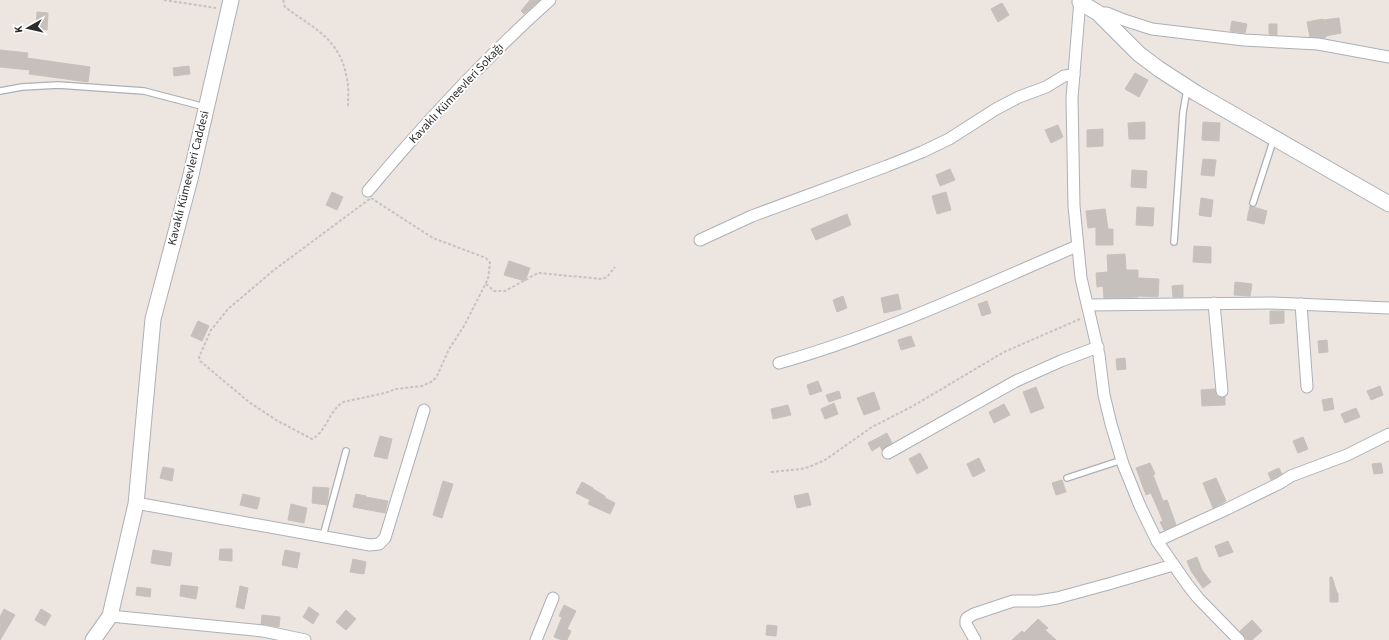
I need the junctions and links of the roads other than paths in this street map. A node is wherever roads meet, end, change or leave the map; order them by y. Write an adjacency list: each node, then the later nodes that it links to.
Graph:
1 (550, 0): 11 (street, Kavaklı Kümeevleri Sokağı)
2 (1079, 0): 4 (street); 6 (street)
3 (230, 5): 9 (street, Kavaklı Kümeevleri Caddesi)
4 (1098, 13): 5 (street); 7 (street)
5 (1389, 56)
6 (1074, 75): 14 (street); 16 (street)
7 (1189, 89): 10 (street); 15 (lane)
8 (0, 91): 9 (lane)
9 (206, 108): 31 (street, Kavaklı Kümeevleri Caddesi)
10 (1274, 138): 12 (lane); 13 (street)
11 (368, 191)
12 (1253, 203)
13 (1389, 204)
14 (700, 240)
15 (1174, 242)
16 (1077, 246): 20 (street); 22 (street)
17 (1214, 303): 18 (street); 20 (street); 24 (street)
18 (1301, 304): 19 (street); 23 (street)
19 (1389, 308)
20 (1089, 310): 21 (street)
21 (1098, 347): 28 (street); 29 (street)
22 (779, 363)
23 (1307, 387)
24 (1222, 391)
25 (424, 410): 32 (street)
26 (1389, 434): 33 (street)
27 (346, 451): 32 (lane)
28 (888, 453)
29 (1122, 460): 30 (lane); 33 (street)
30 (1067, 478)
31 (136, 503): 32 (street); 36 (street, Kavaklı Kümeevleri Caddesi)
32 (323, 536)
33 (1157, 541): 34 (street)
34 (1173, 565): 40 (street); 41 (street)
35 (553, 598): 39 (street)
36 (110, 616): 37 (street); 38 (street)
37 (92, 640)
38 (305, 640)
39 (536, 640)
40 (975, 640)
41 (1239, 640)

